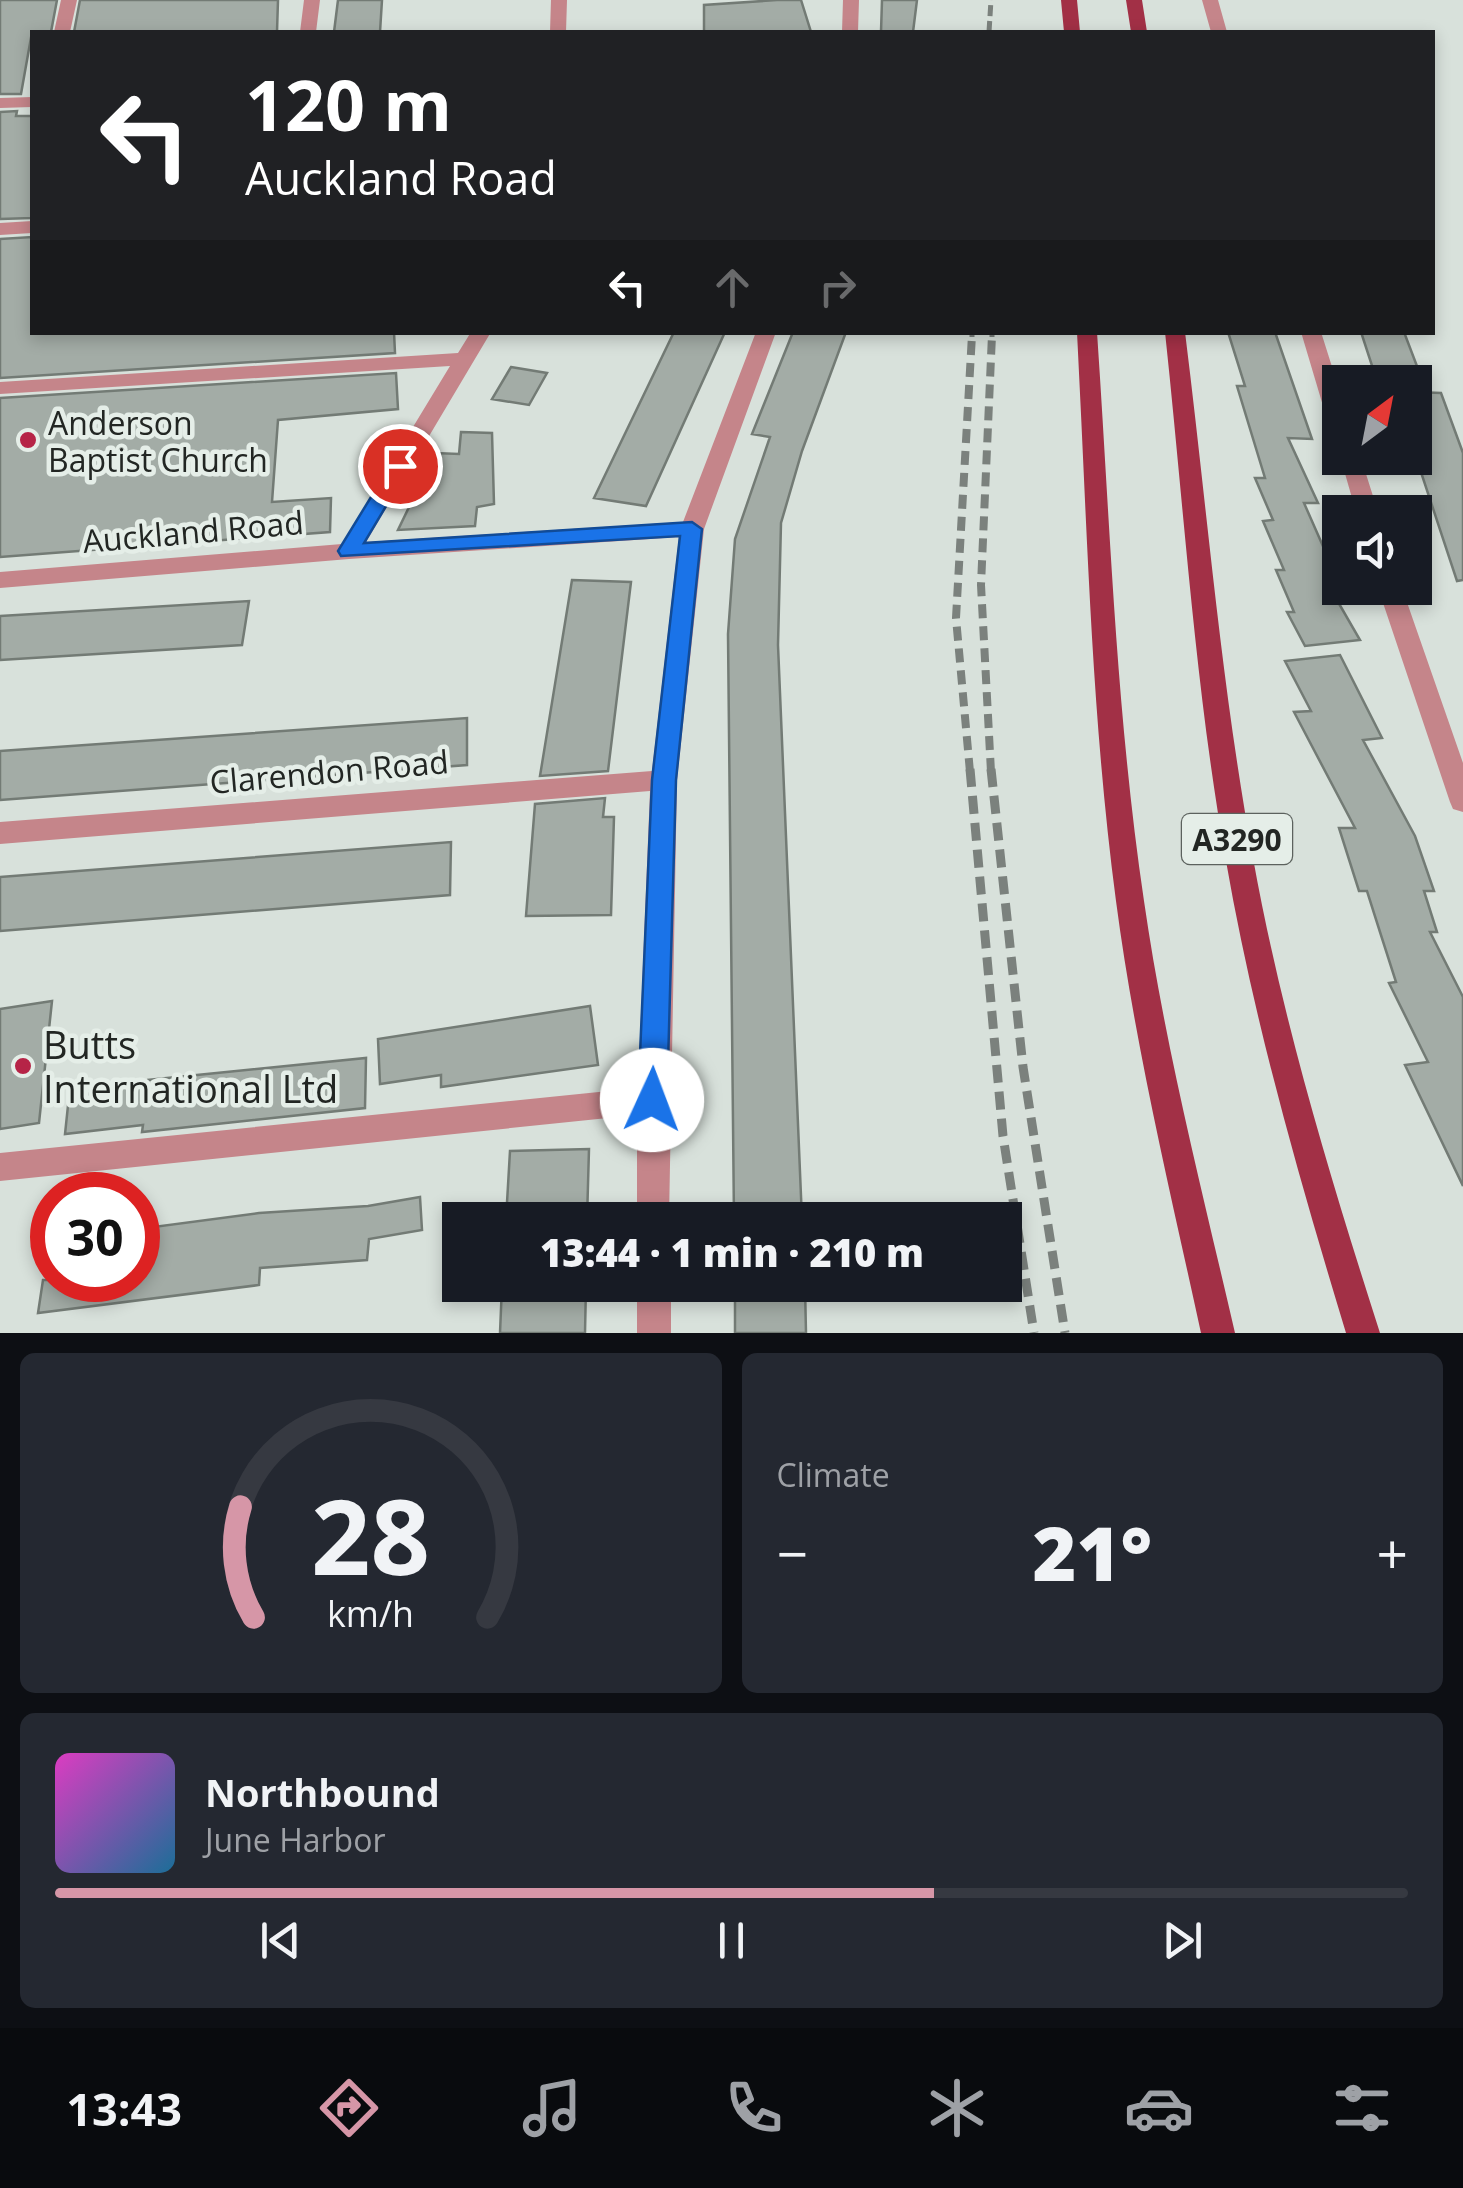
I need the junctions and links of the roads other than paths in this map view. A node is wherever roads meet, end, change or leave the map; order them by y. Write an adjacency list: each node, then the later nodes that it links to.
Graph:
1 (69, 0): 8 (street)
2 (312, 0): 9 (street)
3 (559, 0): 10 (street)
4 (851, 0): 11 (street)
5 (1069, 0): 12 (main road)
6 (1134, 0): 13 (main road)
7 (1210, 0): 14 (street)
8 (62, 30)
9 (308, 30)
10 (558, 30)
11 (850, 30)
12 (1072, 30)
13 (1139, 30)
14 (1219, 30)
15 (30, 102): 16 (street)
16 (0, 103)
17 (30, 227): 18 (street)
18 (0, 229)
19 (478, 335): 24 (street)
20 (765, 335): 27 (street)
21 (1088, 335): 39 (main road)
22 (1175, 335): 40 (main road, A3290)
23 (1313, 335): 25 (street)
24 (464, 358): 26 (street); 28 (street)
25 (1322, 366)
26 (0, 388)
27 (692, 529): 28 (street, Auckland Road); 31 (street)
28 (349, 551): 29 (street, Auckland Road)
29 (0, 580)
30 (1396, 605): 32 (street)
31 (664, 780): 33 (street, Clarendon Road); 34 (street)
32 (1463, 802)
33 (0, 833)
34 (652, 1100): 35 (street); 36 (street)
35 (0, 1167)
36 (654, 1202)
37 (654, 1302): 38 (street)
38 (654, 1333)
39 (1218, 1333)
40 (1363, 1333)

